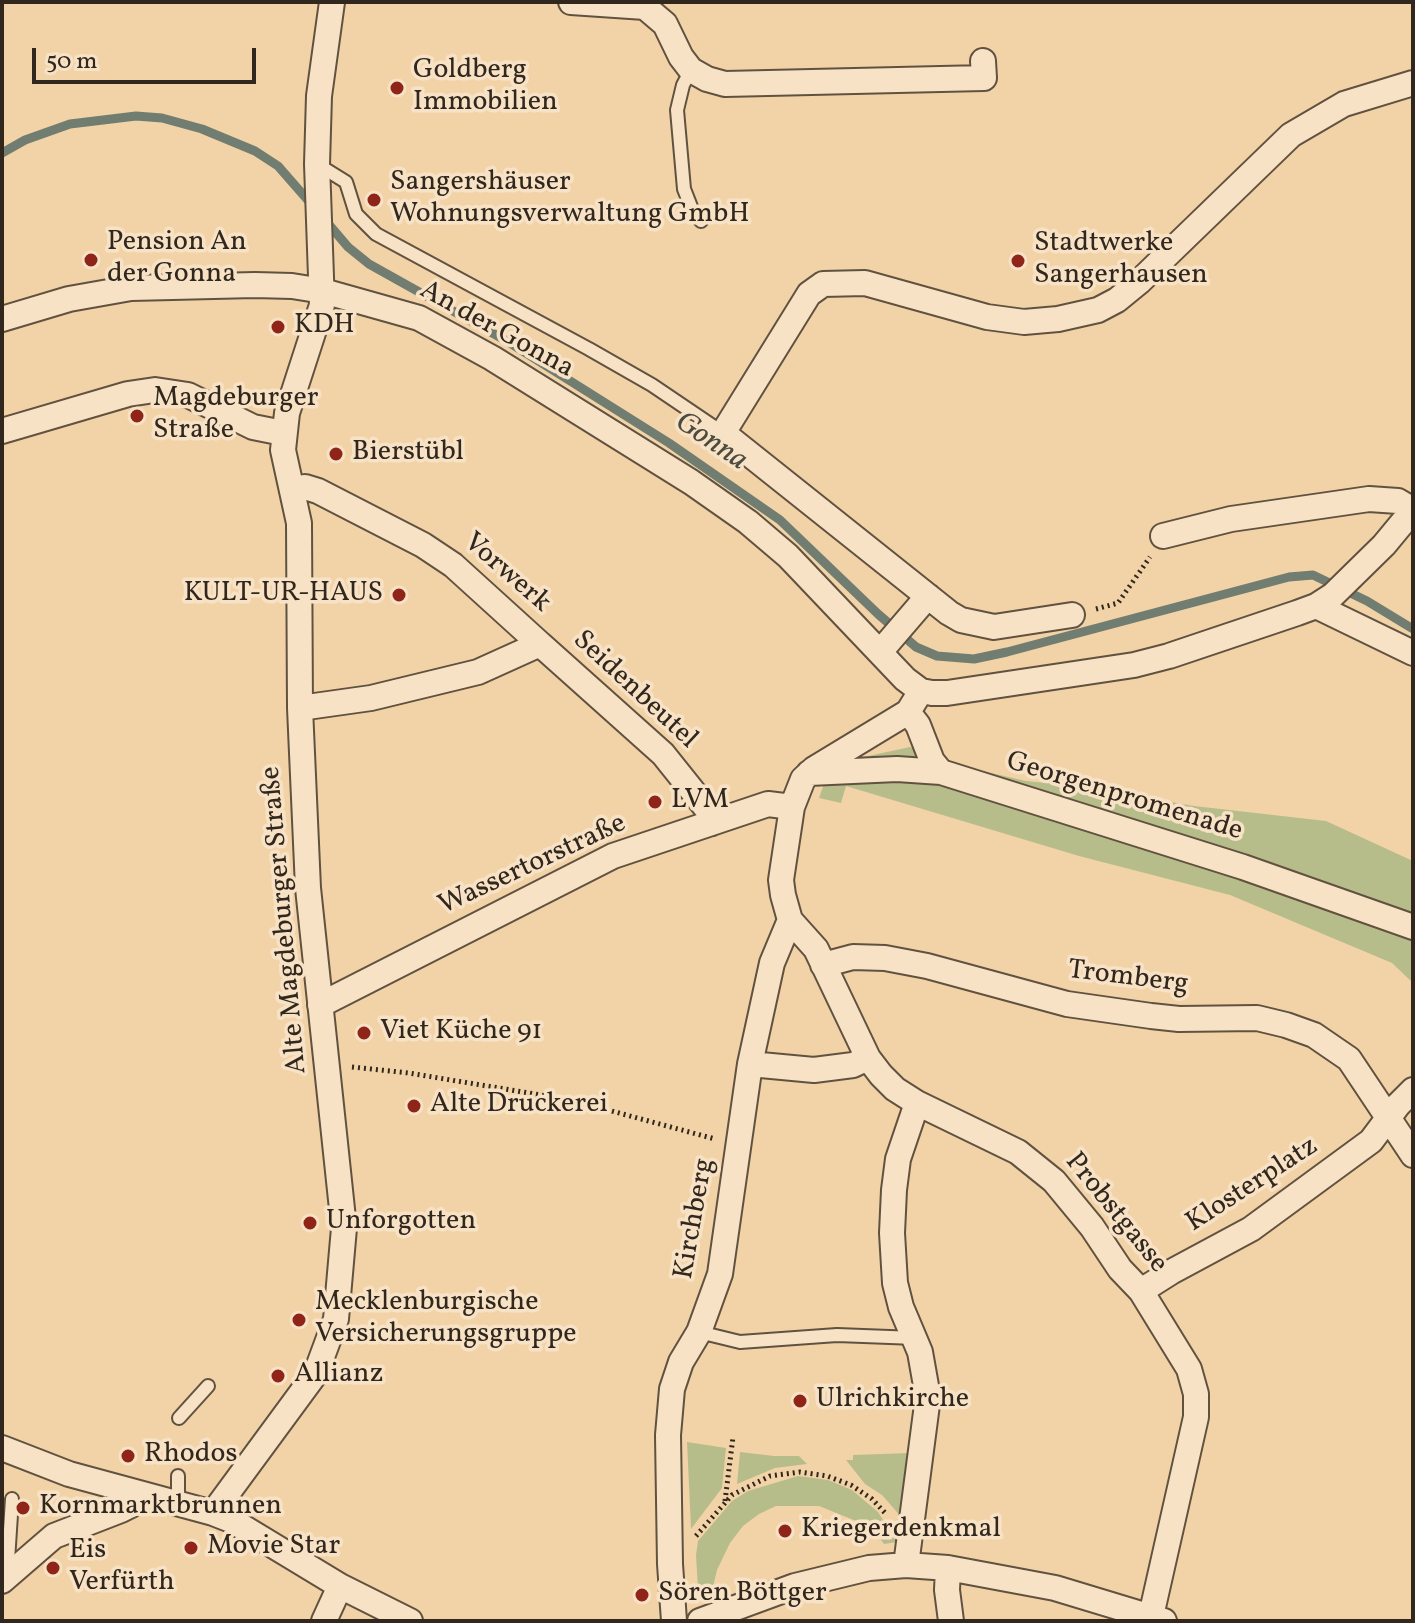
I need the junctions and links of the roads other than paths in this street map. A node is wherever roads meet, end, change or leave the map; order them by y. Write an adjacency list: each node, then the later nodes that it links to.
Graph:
1 (332, 2): 6 (street, Alte Magdeburger Straße)
2 (571, 2): 4 (street)
3 (983, 61): 4 (street)
4 (691, 70): 7 (lane)
5 (1413, 83): 12 (street)
6 (317, 168): 8 (street, Alte Magdeburger Straße); 12 (lane)
7 (701, 221)
8 (323, 291): 9 (street, An der Gonna); 11 (street, Alte Magdeburger Straße); 20 (street, An der Gonna)
9 (2, 319)
10 (2, 431): 11 (street)
11 (283, 433): 13 (street, Alte Magdeburger Straße)
12 (723, 433): 17 (street)
13 (293, 490): 19 (street, Vorwerk); 23 (street, Alte Magdeburger Straße)
14 (1413, 510): 15 (street); 16 (street)
15 (1163, 536)
16 (1324, 601): 21 (street); 22 (street)
17 (922, 603): 18 (street); 20 (street)
18 (1072, 615)
19 (540, 644): 23 (street, Vorwerk); 28 (street, Seidenbeutel)
20 (886, 645): 22 (street, An der Gonna)
21 (1413, 653)
22 (921, 691): 24 (street)
23 (300, 708): 32 (street, Alte Magdeburger Straße)
24 (908, 712): 25 (street); 26 (street)
25 (941, 772): 26 (street, Georgenpromenade); 30 (street, Georgenpromenade)
26 (809, 773): 27 (street)
27 (792, 807): 28 (street, Wassertorstraße); 29 (street, Probstgasse)
28 (712, 823): 32 (street, Wassertorstraße)
29 (790, 920): 31 (street, Probstgasse); 34 (street, Kirchberg)
30 (1413, 927)
31 (823, 965): 33 (street, Probstgasse); 37 (street, Tromberg)
32 (320, 1005): 49 (street, Alte Magdeburger Straße)
33 (868, 1058): 34 (street); 36 (street, Probstgasse)
34 (750, 1064): 40 (street, Kirchberg)
35 (1413, 1090): 37 (street, Klosterplatz)
36 (917, 1103): 39 (street, Probstgasse); 41 (street)
37 (1389, 1119): 38 (street); 39 (street, Klosterplatz)
38 (1413, 1155)
39 (1141, 1291): 54 (street, Probstgasse)
40 (699, 1332): 41 (lane); 57 (street, Kirchberg)
41 (916, 1338): 50 (street)
42 (208, 1386): 43 (lane)
43 (179, 1418)
44 (2, 1448): 46 (street)
45 (178, 1476): 48 (lane)
46 (147, 1497): 48 (street); 52 (street)
47 (12, 1499): 52 (lane)
48 (178, 1504): 49 (street)
49 (213, 1513): 53 (street)
50 (908, 1554): 51 (street); 58 (street)
51 (948, 1568): 54 (street); 59 (street)
52 (5, 1579)
53 (340, 1586): 55 (street); 56 (street)
54 (1158, 1619)
55 (324, 1621)
56 (410, 1621)
57 (674, 1621)
58 (700, 1621)
59 (951, 1621)

